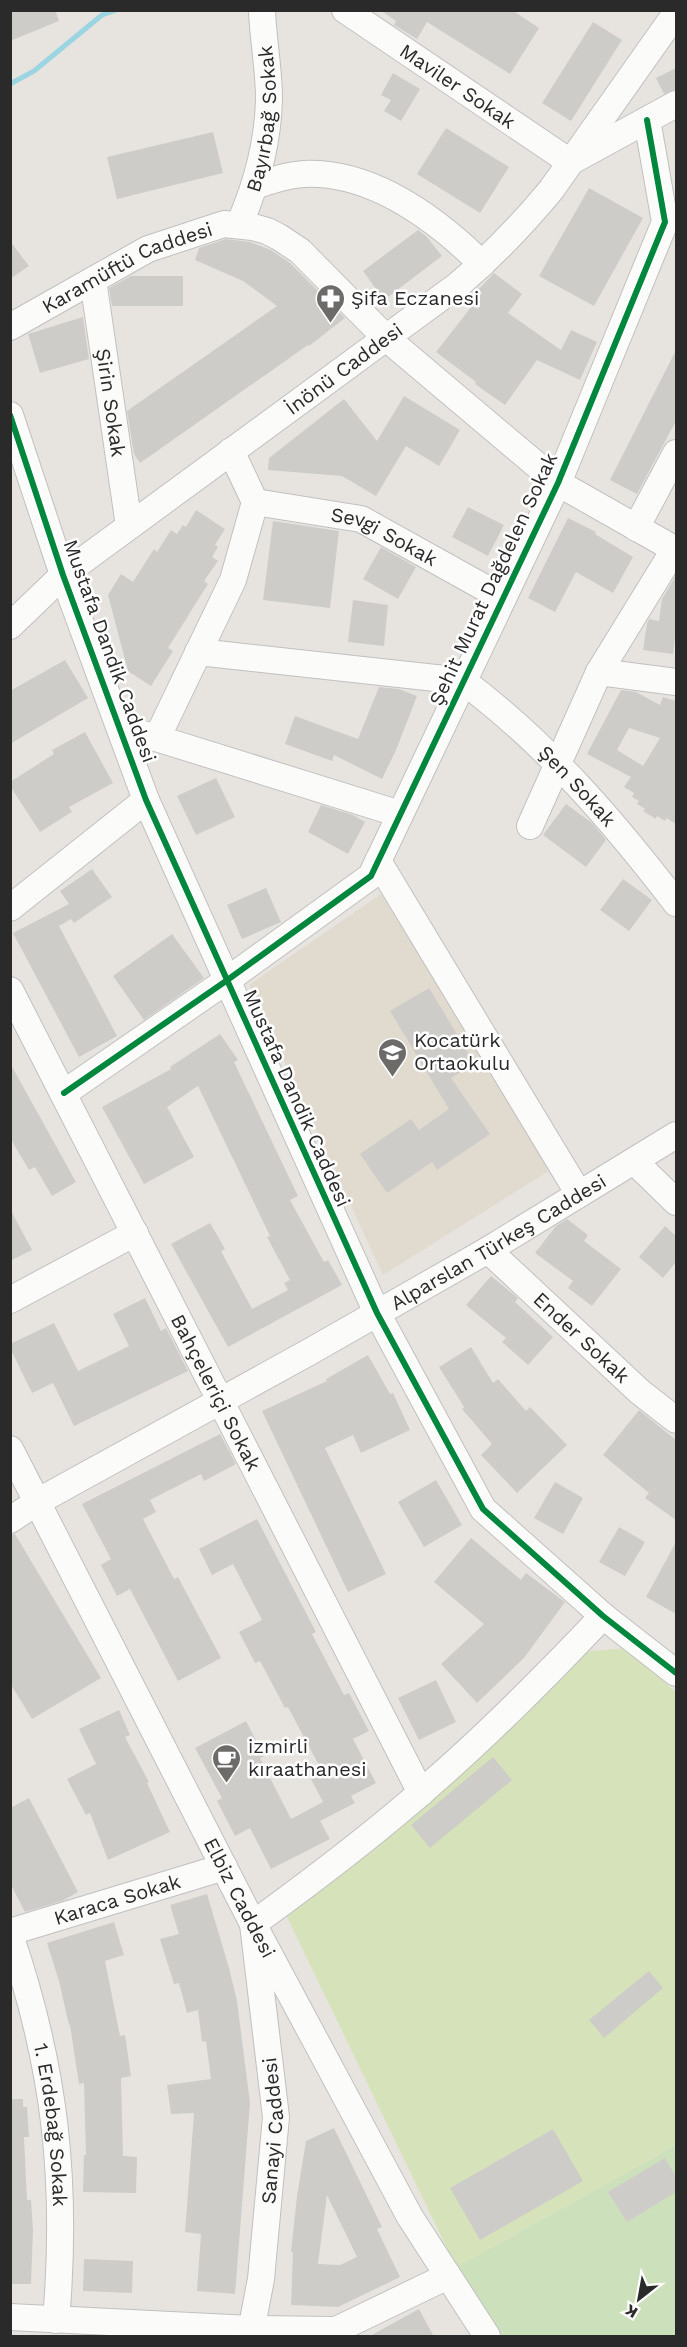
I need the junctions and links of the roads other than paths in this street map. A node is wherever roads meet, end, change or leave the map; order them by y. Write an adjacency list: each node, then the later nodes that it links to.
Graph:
1 (262, 10): 7 (street, Bayırbağ Sokak)
2 (345, 10): 6 (street, Maviler Sokak)
3 (676, 13): 6 (street, İnönü Caddesi)
4 (676, 104): 5 (street)
5 (647, 120): 6 (street); 8 (street, Şehit Murat Dağdelen Sokak)
6 (570, 162): 10 (street, İnönü Caddesi)
7 (255, 186): 9 (street, Bayırbağ Sokak); 10 (street)
8 (671, 224): 17 (street, Şehit Murat Dağdelen Sokak)
9 (239, 225): 11 (street, Karamüftü Caddesi); 13 (street, Karamüftü Caddesi)
10 (482, 264): 13 (street, İnönü Caddesi)
11 (93, 280): 12 (street, Karamüftü Caddesi); 19 (street, Şirin Sokak)
12 (10, 327)
13 (385, 337): 15 (street, İnönü Caddesi); 17 (street, Karamüftü Caddesi)
14 (10, 415): 22 (street, Mustafa Dandik Caddesi)
15 (231, 451): 18 (street); 19 (street, İnönü Caddesi)
16 (676, 453): 20 (street)
17 (558, 483): 20 (street, Karamüftü Caddesi); 23 (street, Şehit Murat Dağdelen Sokak)
18 (255, 502): 23 (street, Sevgi Sokak); 25 (street)
19 (129, 526): 22 (street, İnönü Caddesi)
20 (636, 528): 21 (street, Karamüftü Caddesi)
21 (676, 550): 26 (street)
22 (63, 575): 24 (street, İnönü Caddesi); 29 (street, Mustafa Dandik Caddesi)
23 (503, 598): 27 (street, Şehit Murat Dağdelen Sokak)
24 (10, 626)
25 (198, 652): 27 (street); 30 (street)
26 (599, 672): 28 (street); 31 (street)
27 (463, 681): 31 (street, Şen Sokak); 33 (street, Şehit Murat Dağdelen Sokak)
28 (676, 682)
29 (119, 726): 30 (street); 32 (street, Mustafa Dandik Caddesi)
30 (157, 738): 33 (street)
31 (558, 763): 34 (street); 36 (street, Şen Sokak)
32 (146, 800): 37 (street); 38 (street, Mustafa Dandik Caddesi)
33 (400, 814): 35 (street, Şehit Murat Dağdelen Sokak)
34 (530, 826)
35 (378, 861): 38 (street, Şehit Murat Dağdelen Sokak); 43 (street)
36 (676, 900)
37 (10, 908)
38 (226, 981): 40 (street, Şehit Murat Dağdelen Sokak); 48 (street, Mustafa Dandik Caddesi)
39 (10, 990): 40 (street, Bahçeleriçi Sokak)
40 (64, 1093): 45 (street, Bahçeleriçi Sokak)
41 (676, 1135): 42 (street, Alparslan Türkeş Caddesi)
42 (634, 1161): 43 (street, Alparslan Türkeş Caddesi); 44 (street)
43 (579, 1194): 46 (street, Alparslan Türkeş Caddesi)
44 (676, 1202)
45 (135, 1233): 47 (street); 49 (street, Bahçeleriçi Sokak)
46 (488, 1250): 48 (street, Alparslan Türkeş Caddesi); 50 (street, Ender Sokak)
47 (10, 1300)
48 (377, 1313): 49 (street, Alparslan Türkeş Caddesi); 54 (street, Mustafa Dandik Caddesi)
49 (221, 1400): 52 (street, Alparslan Türkeş Caddesi); 56 (street, Bahçeleriçi Sokak)
50 (676, 1420)
51 (10, 1449): 52 (street, Elbiz Caddesi)
52 (37, 1502): 53 (street, Alparslan Türkeş Caddesi); 57 (street, Elbiz Caddesi)
53 (10, 1520)
54 (603, 1616): 55 (street, Mustafa Dandik Caddesi); 56 (street)
55 (676, 1672)
56 (421, 1792): 58 (street)
57 (224, 1867): 58 (street, Elbiz Caddesi); 59 (street, Karaca Sokak)
58 (254, 1924): 60 (street, Elbiz Caddesi); 63 (street, Sanayi Caddesi)
59 (10, 1934): 62 (street, 1. Erdebağ Sokak)
60 (448, 2276): 63 (street); 64 (street, Elbiz Caddesi)
61 (10, 2317): 62 (street)
62 (56, 2320): 63 (street)
63 (250, 2333)
64 (487, 2337)

